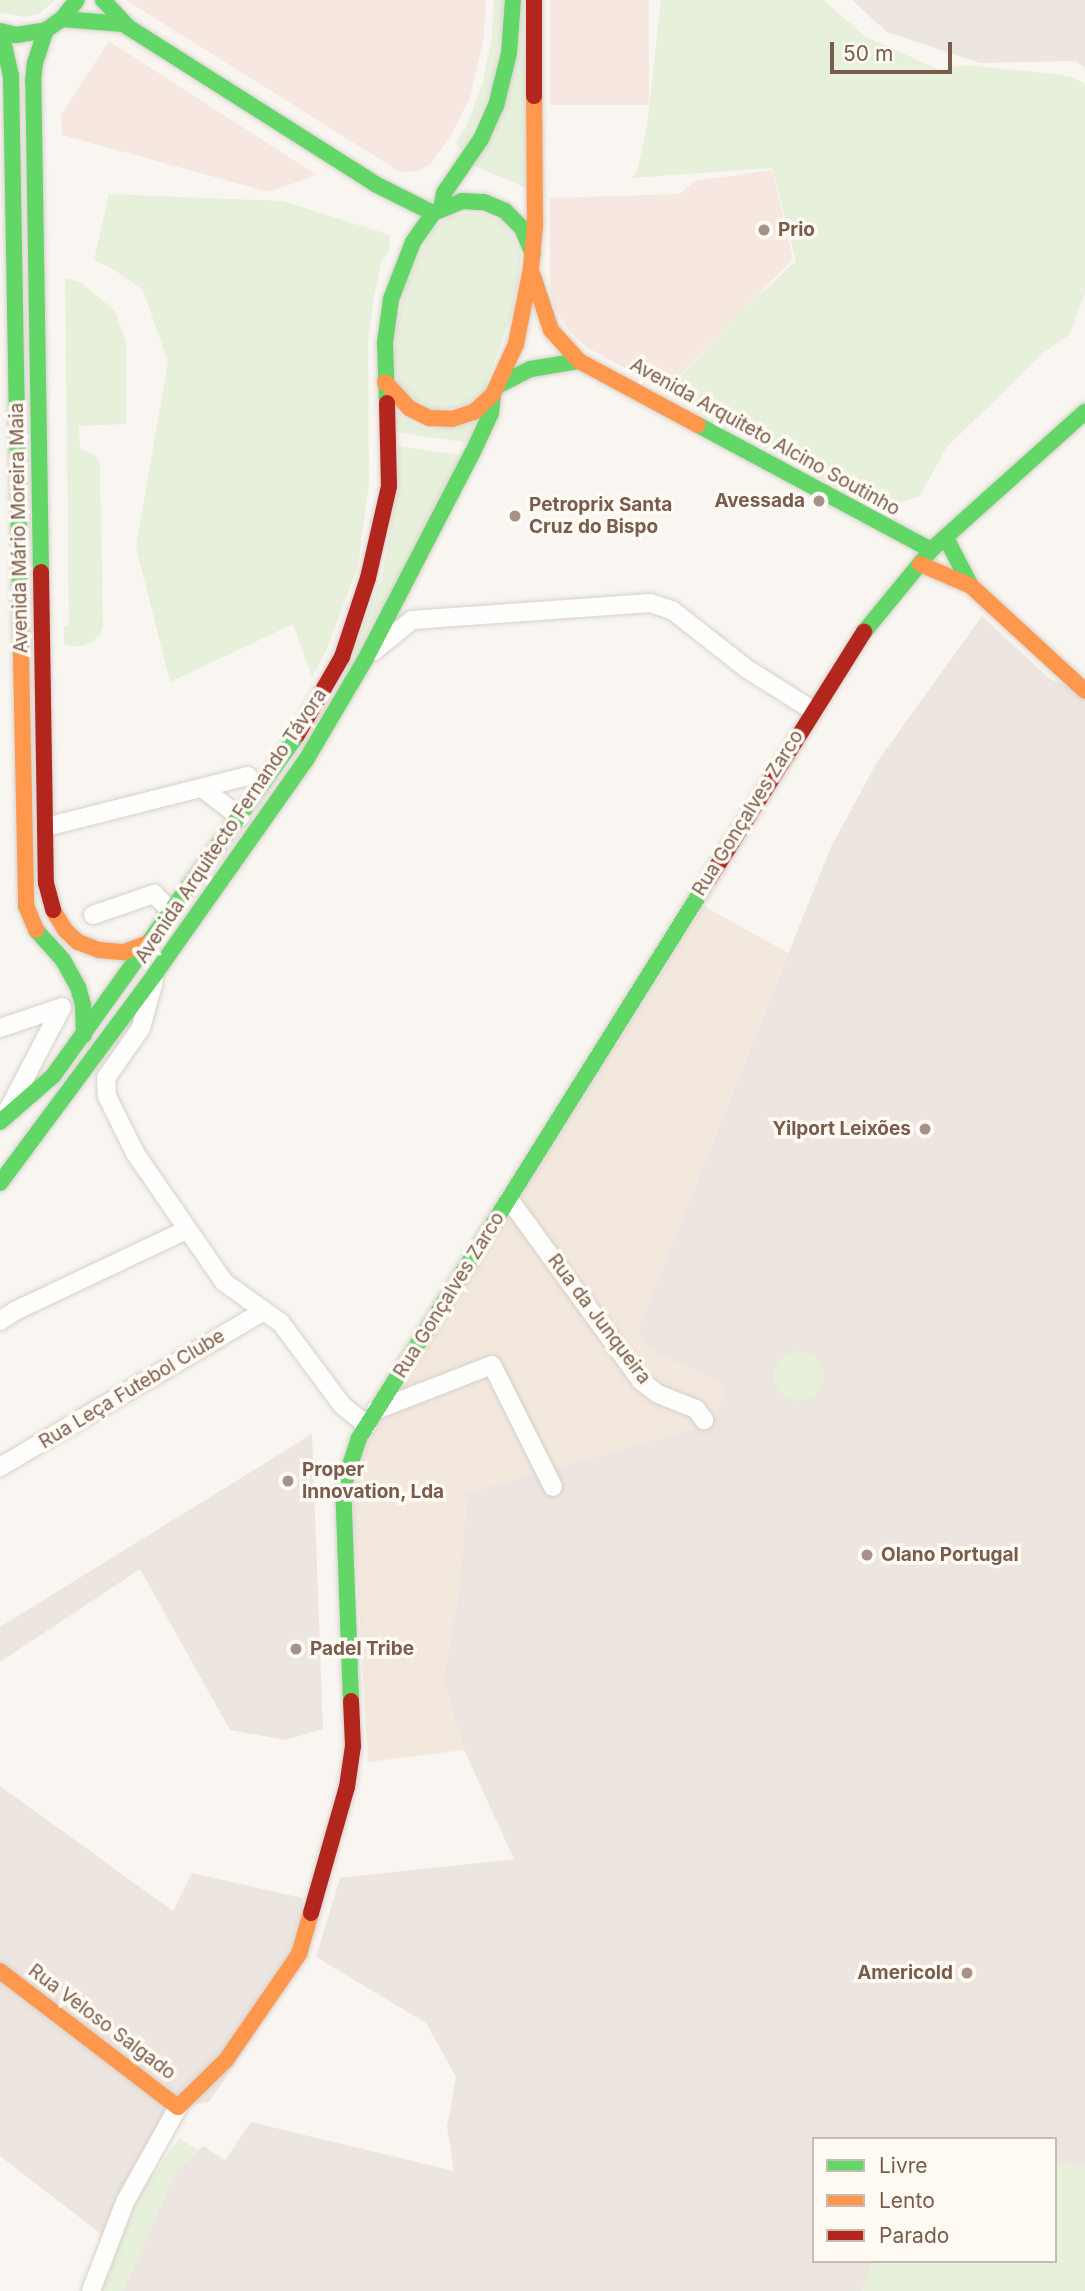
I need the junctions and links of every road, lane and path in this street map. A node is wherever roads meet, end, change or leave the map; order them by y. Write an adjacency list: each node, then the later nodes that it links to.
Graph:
1 (77, 0): 5 (main road)
2 (103, 0): 6 (main road)
3 (513, 0): 10 (main road, Avenida Arquitecto Fernando Távora)
4 (534, 0): 12 (main road, Avenida Arquitecto Fernando Távora)
5 (62, 19): 6 (main road); 7 (main road)
6 (123, 24): 9 (main road)
7 (46, 30): 8 (main road); 29 (main road, Avenida Mário Moreira Maia)
8 (0, 31): 35 (main road, Avenida Mário Moreira Maia)
9 (395, 196): 10 (main road); 11 (main road)
10 (437, 211): 11 (main road, Avenida Arquitecto Fernando Távora); 12 (main road)
11 (413, 243): 14 (main road, Avenida Arquitecto Fernando Távora)
12 (532, 261): 13 (main road, Avenida Arquiteto Alcino Soutinho); 15 (main road, Avenida Arquitecto Fernando Távora)
13 (579, 361): 15 (main road); 18 (main road, Avenida Arquiteto Alcino Soutinho)
14 (385, 382): 15 (main road, Avenida Arquitecto Fernando Távora); 28 (main road, Avenida Arquitecto Fernando Távora)
15 (496, 389): 20 (main road, Avenida Arquitecto Fernando Távora)
16 (1085, 412): 17 (main road, Rua Gonçalves Zarco)
17 (946, 538): 18 (main road, Rua Gonçalves Zarco); 21 (main road)
18 (931, 550): 19 (main road, Rua Gonçalves Zarco)
19 (920, 564): 21 (main road); 25 (main road, Rua Gonçalves Zarco)
20 (403, 584): 22 (street); 23 (main road, Avenida Arquitecto Fernando Távora)
21 (971, 586): 24 (main road)
22 (412, 620): 23 (street); 25 (street)
23 (366, 658): 33 (main road, Avenida Arquitecto Fernando Távora)
24 (1085, 691)
25 (812, 710): 40 (main road, Rua Gonçalves Zarco)
26 (248, 776): 27 (street)
27 (202, 788): 28 (street); 29 (street)
28 (240, 817): 30 (main road, Avenida Arquitecto Fernando Távora)
29 (46, 827): 32 (main road, Avenida Mário Moreira Maia)
30 (172, 912): 31 (street); 32 (main road, Avenida Arquitecto Fernando Távora)
31 (93, 915)
32 (150, 942): 35 (main road, Avenida Arquitecto Fernando Távora)
33 (156, 974): 39 (main road, Avenida Arquitecto Fernando Távora); 41 (street)
34 (0, 1028): 36 (street)
35 (84, 1035): 37 (main road, Avenida Arquitecto Fernando Távora)
36 (37, 1055): 37 (street); 38 (street)
37 (53, 1076): 38 (main road, Avenida Arquitecto Fernando Távora)
38 (2, 1120)
39 (0, 1183)
40 (509, 1199): 44 (main road, Rua Gonçalves Zarco); 45 (street, Rua da Junqueira)
41 (186, 1230): 42 (street); 43 (street)
42 (264, 1311): 46 (street); 47 (street, Rua Leça Futebol Clube)
43 (0, 1321)
44 (376, 1410): 46 (main road, Rua Gonçalves Zarco); 48 (street)
45 (704, 1420)
46 (367, 1425): 50 (main road, Rua Gonçalves Zarco)
47 (0, 1467)
48 (553, 1487)
49 (0, 1971): 50 (main road, Rua Veloso Salgado)
50 (178, 2107): 51 (street, Rua Gonçalves Zarco)
51 (91, 2291)

